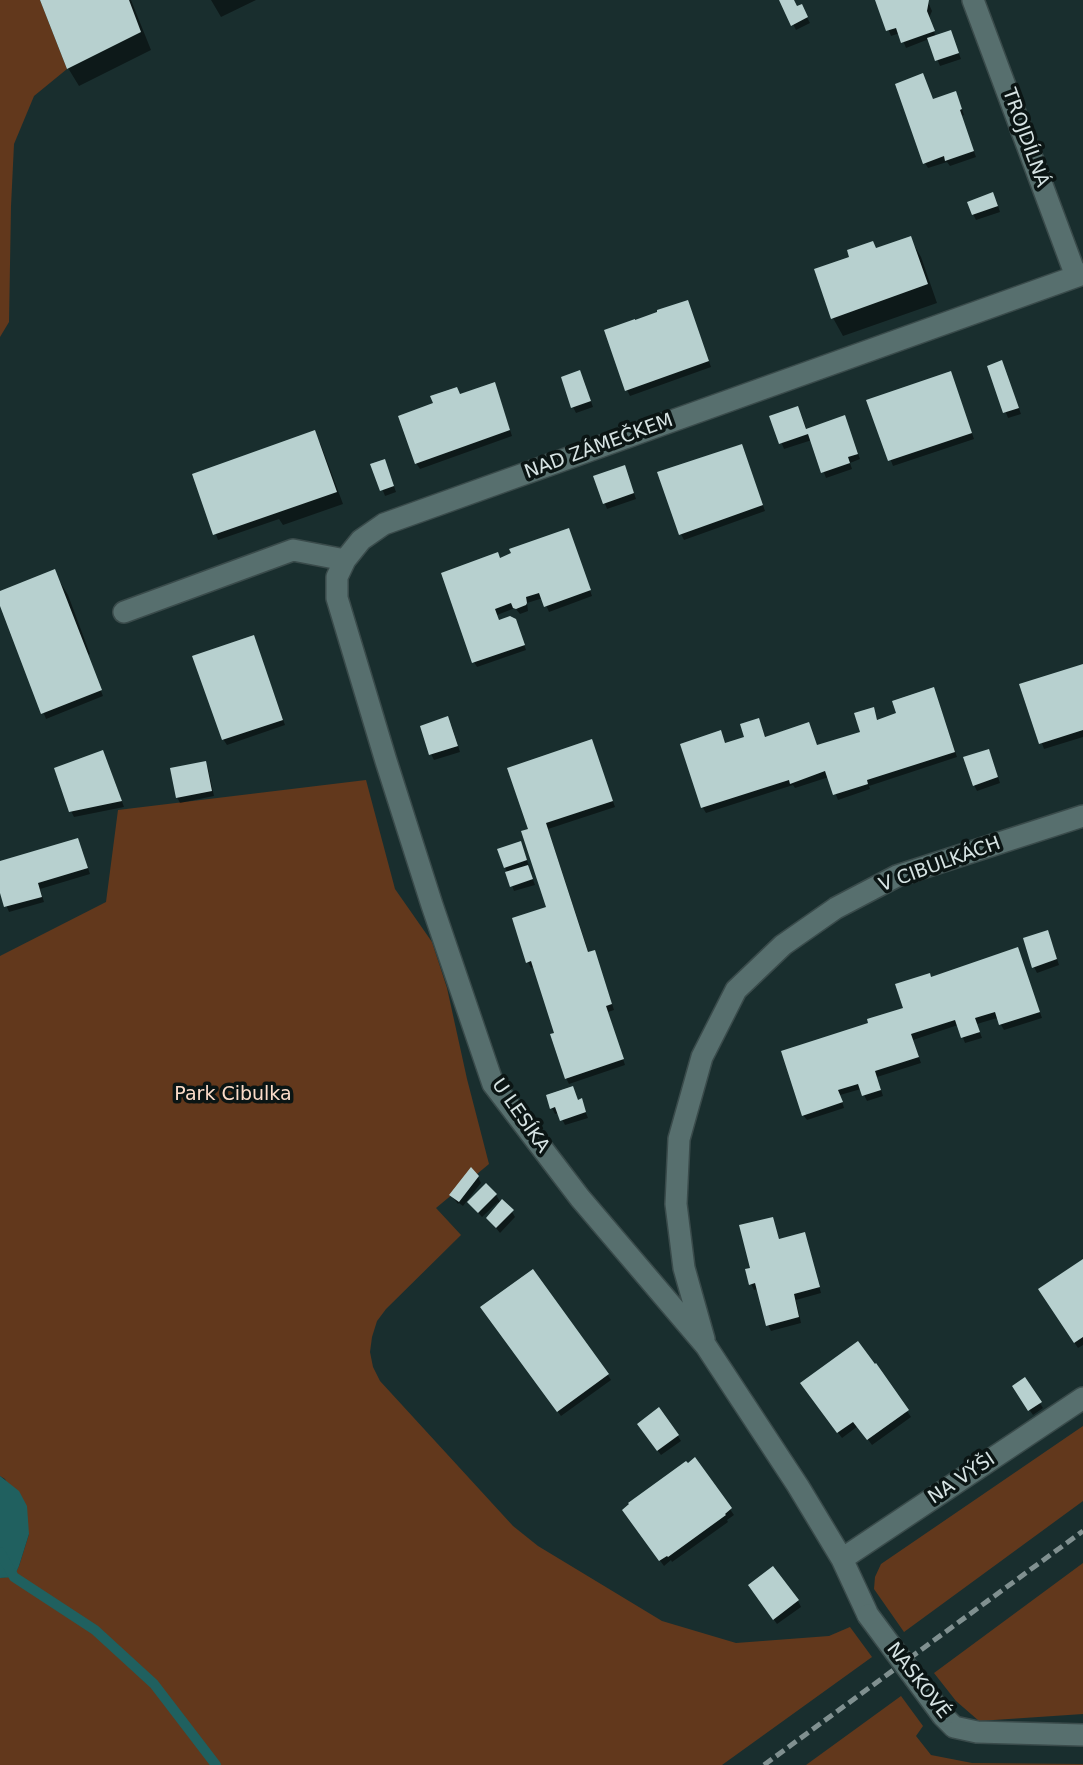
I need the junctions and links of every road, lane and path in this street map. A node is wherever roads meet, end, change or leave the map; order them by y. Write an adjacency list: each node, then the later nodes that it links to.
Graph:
1 (973, 0): 2 (street, TROJDÍLNÁ)
2 (1079, 275): 3 (street, NAD ZÁMEČKEM)
3 (345, 560): 4 (street); 6 (street, U LESÍKA)
4 (124, 612)
5 (1083, 816): 6 (street, V CIBULKÁCH)
6 (706, 1346): 8 (street, U LESÍKA)
7 (1083, 1398): 8 (street, NA VÝŠI)
8 (842, 1559): 9 (street, NASKOVÉ, bridge)
9 (1083, 1735)

